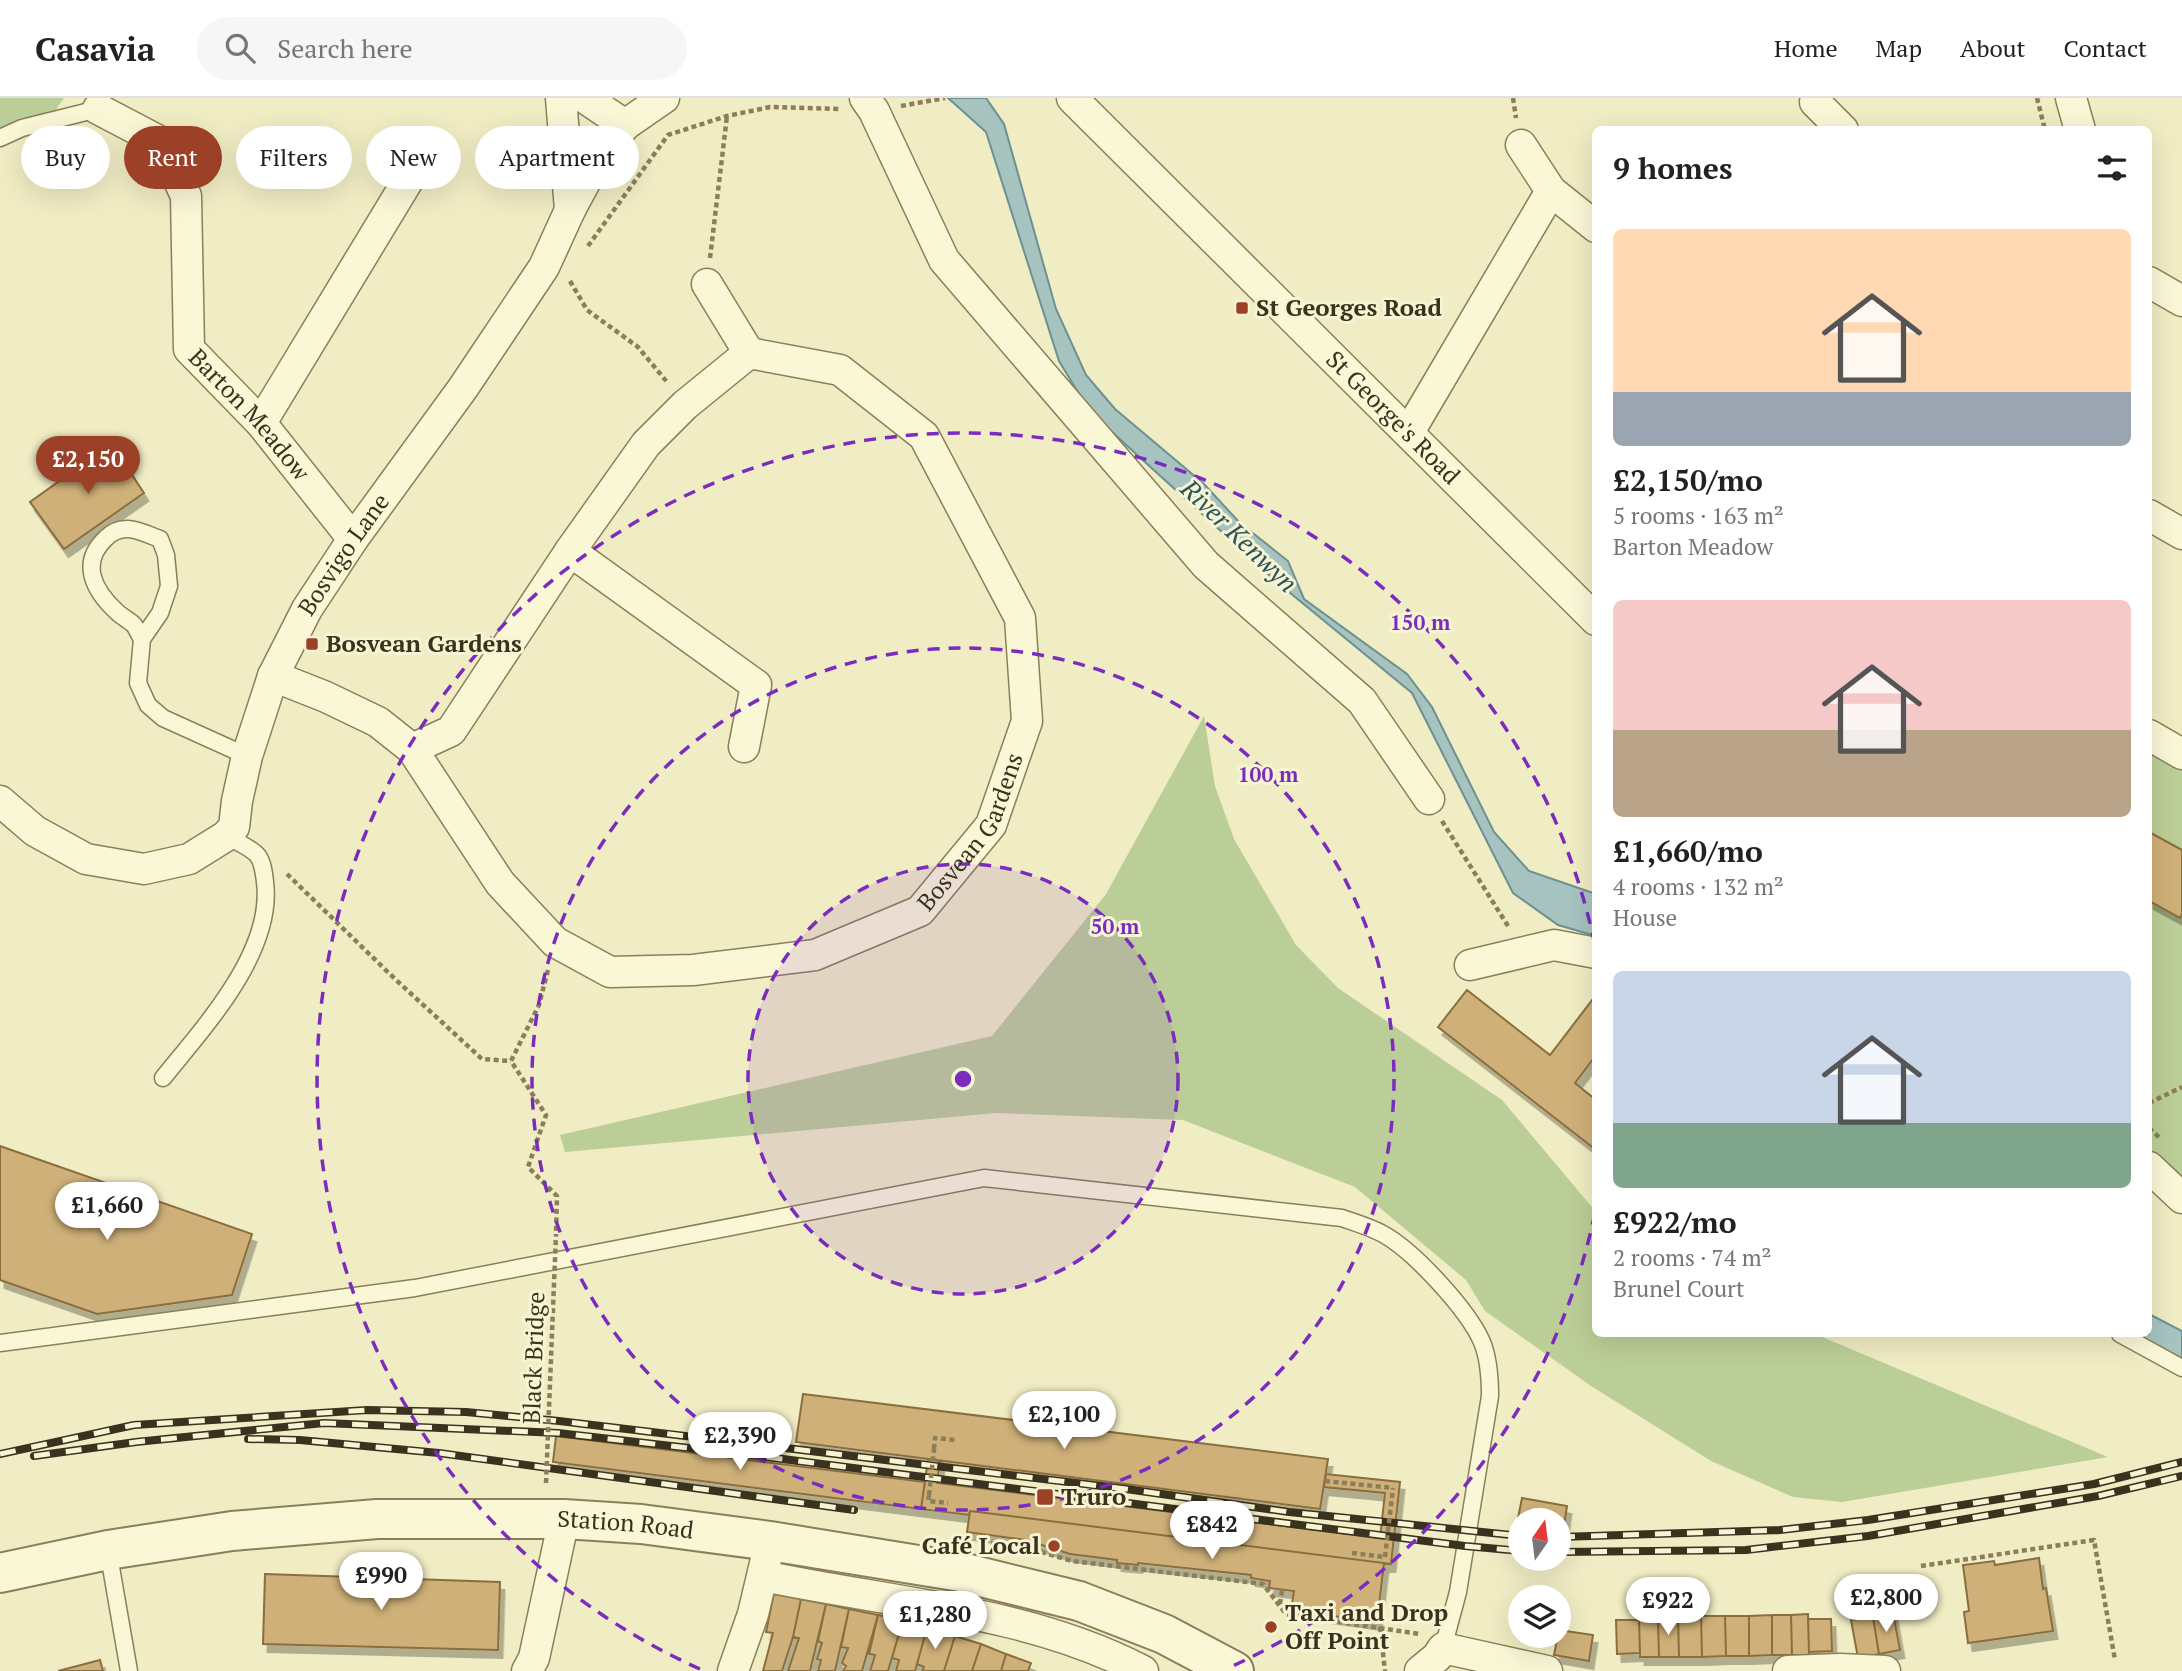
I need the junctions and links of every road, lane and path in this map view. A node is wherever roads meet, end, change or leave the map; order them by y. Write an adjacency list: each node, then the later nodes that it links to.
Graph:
1 (561, 98): 20 (street)
2 (585, 98): 12 (street)
3 (664, 98): 12 (street, Bosvigo Lane)
4 (945, 98): 9 (path)
5 (1072, 98): 30 (street, St George's Road)
6 (2037, 98): 14 (path)
7 (2071, 98): 15 (street)
8 (1815, 102): 13 (street)
9 (870, 104): 11 (path); 43 (street)
10 (98, 109): 16 (lane); 29 (street, Barton Meadow)
11 (727, 116): 22 (path); 24 (path)
12 (625, 125): 20 (street, Bosvigo Lane)
13 (1839, 126)
14 (2044, 126)
15 (2079, 126)
16 (0, 138)
17 (1521, 145): 19 (street)
18 (403, 189): 29 (street)
19 (1551, 191): 21 (street); 30 (street)
20 (570, 209): 23 (street, Bosvigo Lane)
21 (1592, 224)
22 (583, 254)
23 (544, 267): 28 (path); 33 (street, Bosvigo Lane)
24 (707, 284): 27 (street)
25 (2152, 284): 26 (street)
26 (2182, 301)
27 (749, 354): 28 (street); 47 (street, Bosvean Gardens)
28 (685, 405): 34 (street)
29 (261, 423): 33 (street, Barton Meadow)
30 (1409, 432): 35 (street, St George's Road)
31 (2152, 517): 32 (street)
32 (2182, 534)
33 (353, 539): 37 (street, Bosvigo Lane)
34 (570, 551): 39 (street); 40 (street)
35 (1592, 616)
36 (142, 639): 36 (lane); 42 (lane)
37 (274, 676): 40 (street, Bosvean Gardens); 42 (street, Bosvigo Lane)
38 (2152, 737): 41 (street)
39 (744, 747)
40 (412, 749): 47 (street, Bosvean Gardens)
41 (2182, 754)
42 (247, 756): 45 (street, Bosvigo Lane)
43 (1429, 799): 48 (path)
44 (0, 801): 45 (street)
45 (226, 836): 52 (lane)
46 (286, 872): 51 (path)
47 (555, 942): 51 (path)
48 (1524, 952): 49 (street); 50 (street)
49 (1592, 952)
50 (1470, 965)
51 (511, 1062): 62 (path, Black Bridge, bridge)
52 (163, 1078)
53 (2182, 1087): 54 (path)
54 (2152, 1102)
55 (2152, 1170): 56 (street)
56 (2182, 1198)
57 (2125, 1337): 59 (lane)
58 (0, 1343): 72 (lane)
59 (2182, 1368)
60 (955, 1440): 63 (path, bridge)
61 (1325, 1481): 66 (path, bridge)
62 (546, 1483)
63 (948, 1503)
64 (564, 1519): 65 (street, Station Road); 67 (street, Station Road); 75 (street)
65 (108, 1550): 69 (street, Station Road); 74 (lane)
66 (1352, 1553)
67 (766, 1558): 76 (street); 77 (street); 78 (street, Station Road)
68 (1920, 1566): 73 (path)
69 (0, 1573)
70 (1282, 1590): 71 (path)
71 (1280, 1605)
72 (1443, 1648): 79 (path); 80 (street); 81 (street)
73 (2115, 1660)
74 (130, 1671)
75 (527, 1671)
76 (733, 1671)
77 (1143, 1671)
78 (1234, 1671)
79 (1385, 1671)
80 (1420, 1671)
81 (1547, 1671)
82 (1788, 1671): 83 (street)
83 (1885, 1671)

